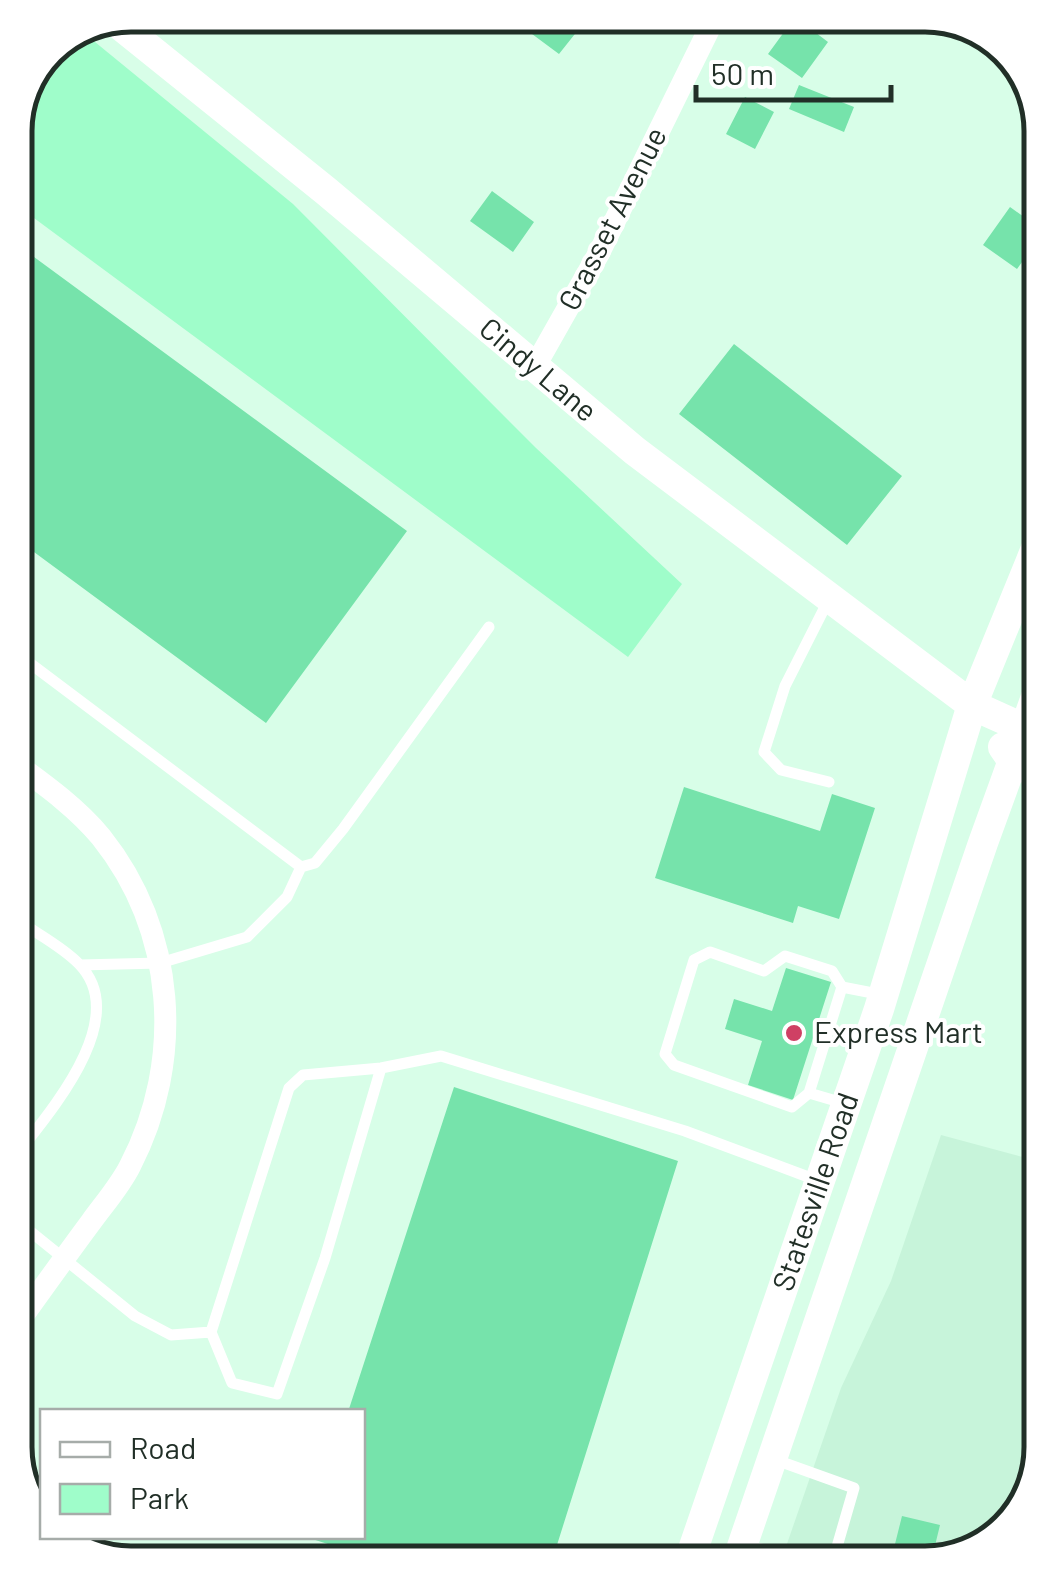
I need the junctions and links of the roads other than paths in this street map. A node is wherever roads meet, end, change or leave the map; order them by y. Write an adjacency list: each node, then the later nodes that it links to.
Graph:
1 (142, 32): 3 (main road, Cindy Lane)
2 (707, 33): 3 (street, Grasset Avenue)
3 (534, 368): 5 (main road, Cindy Lane)
4 (1024, 577): 8 (main road, Statesville Road)
5 (828, 599): 8 (main road, Cindy Lane); 14 (lane)
6 (489, 628): 15 (lane)
7 (33, 665): 15 (lane)
8 (972, 704): 9 (main road, Cindy Lane); 11 (main road, Cindy Lane); 20 (main road, Statesville Road)
9 (1024, 728)
10 (1024, 744): 11 (main road, Statesville Road)
11 (1012, 760): 12 (main road, Cindy Lane); 30 (main road, Statesville Road)
12 (1024, 767)
13 (33, 776): 17 (street)
14 (828, 782)
15 (301, 867): 17 (lane)
16 (32, 931): 18 (lane)
17 (160, 963): 18 (lane); 27 (street)
18 (80, 965): 24 (lane)
19 (842, 988): 20 (lane); 22 (lane); 22 (lane)
20 (883, 995): 23 (main road, Statesville Road)
21 (381, 1068): 25 (lane); 29 (lane); 29 (lane)
22 (809, 1093): 23 (lane)
23 (846, 1104): 25 (main road, Statesville Road)
24 (32, 1135)
25 (820, 1181): 31 (main road, Statesville Road)
26 (32, 1234): 27 (lane)
27 (63, 1260): 28 (street); 29 (lane)
28 (32, 1303)
29 (210, 1332)
30 (772, 1459): 32 (main road, Statesville Road); 33 (lane)
31 (694, 1546)
32 (743, 1546)
33 (837, 1546)

